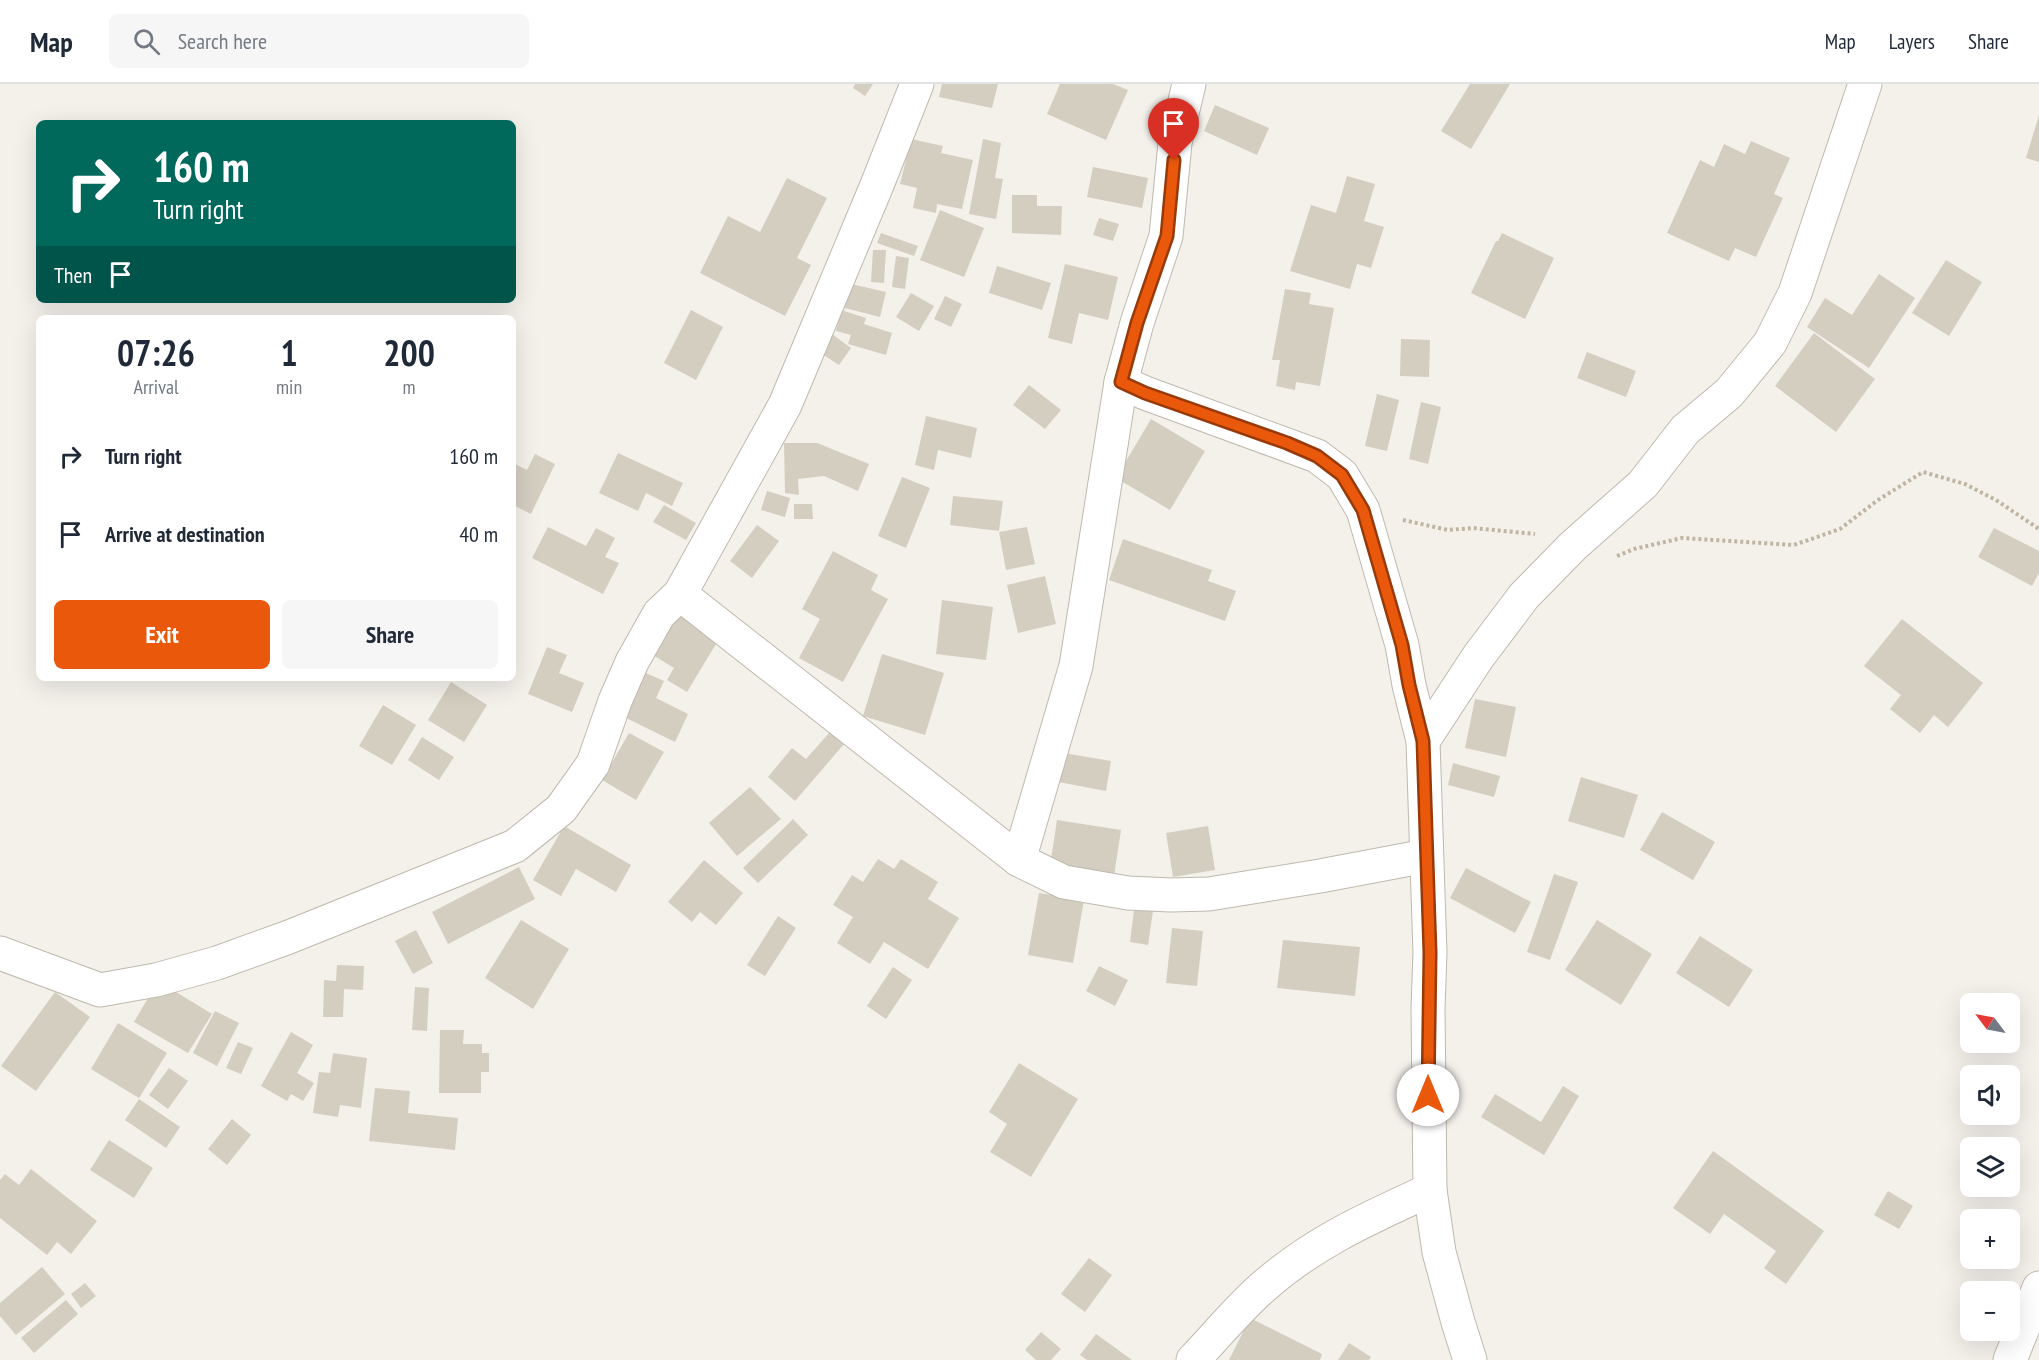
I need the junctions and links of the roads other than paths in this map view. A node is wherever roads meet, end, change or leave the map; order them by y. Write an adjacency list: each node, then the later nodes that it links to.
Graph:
1 (917, 84): 5 (street)
2 (1189, 84): 4 (street)
3 (1865, 84): 6 (street)
4 (1121, 382): 6 (street); 8 (street)
5 (680, 594): 8 (street); 9 (street)
6 (1423, 741): 7 (street)
7 (1426, 856): 8 (street); 10 (street)
8 (1019, 860)
9 (0, 953)
10 (1430, 1190): 12 (street); 13 (street)
11 (2039, 1288): 14 (street)
12 (1193, 1360)
13 (1470, 1360)
14 (2010, 1360)

